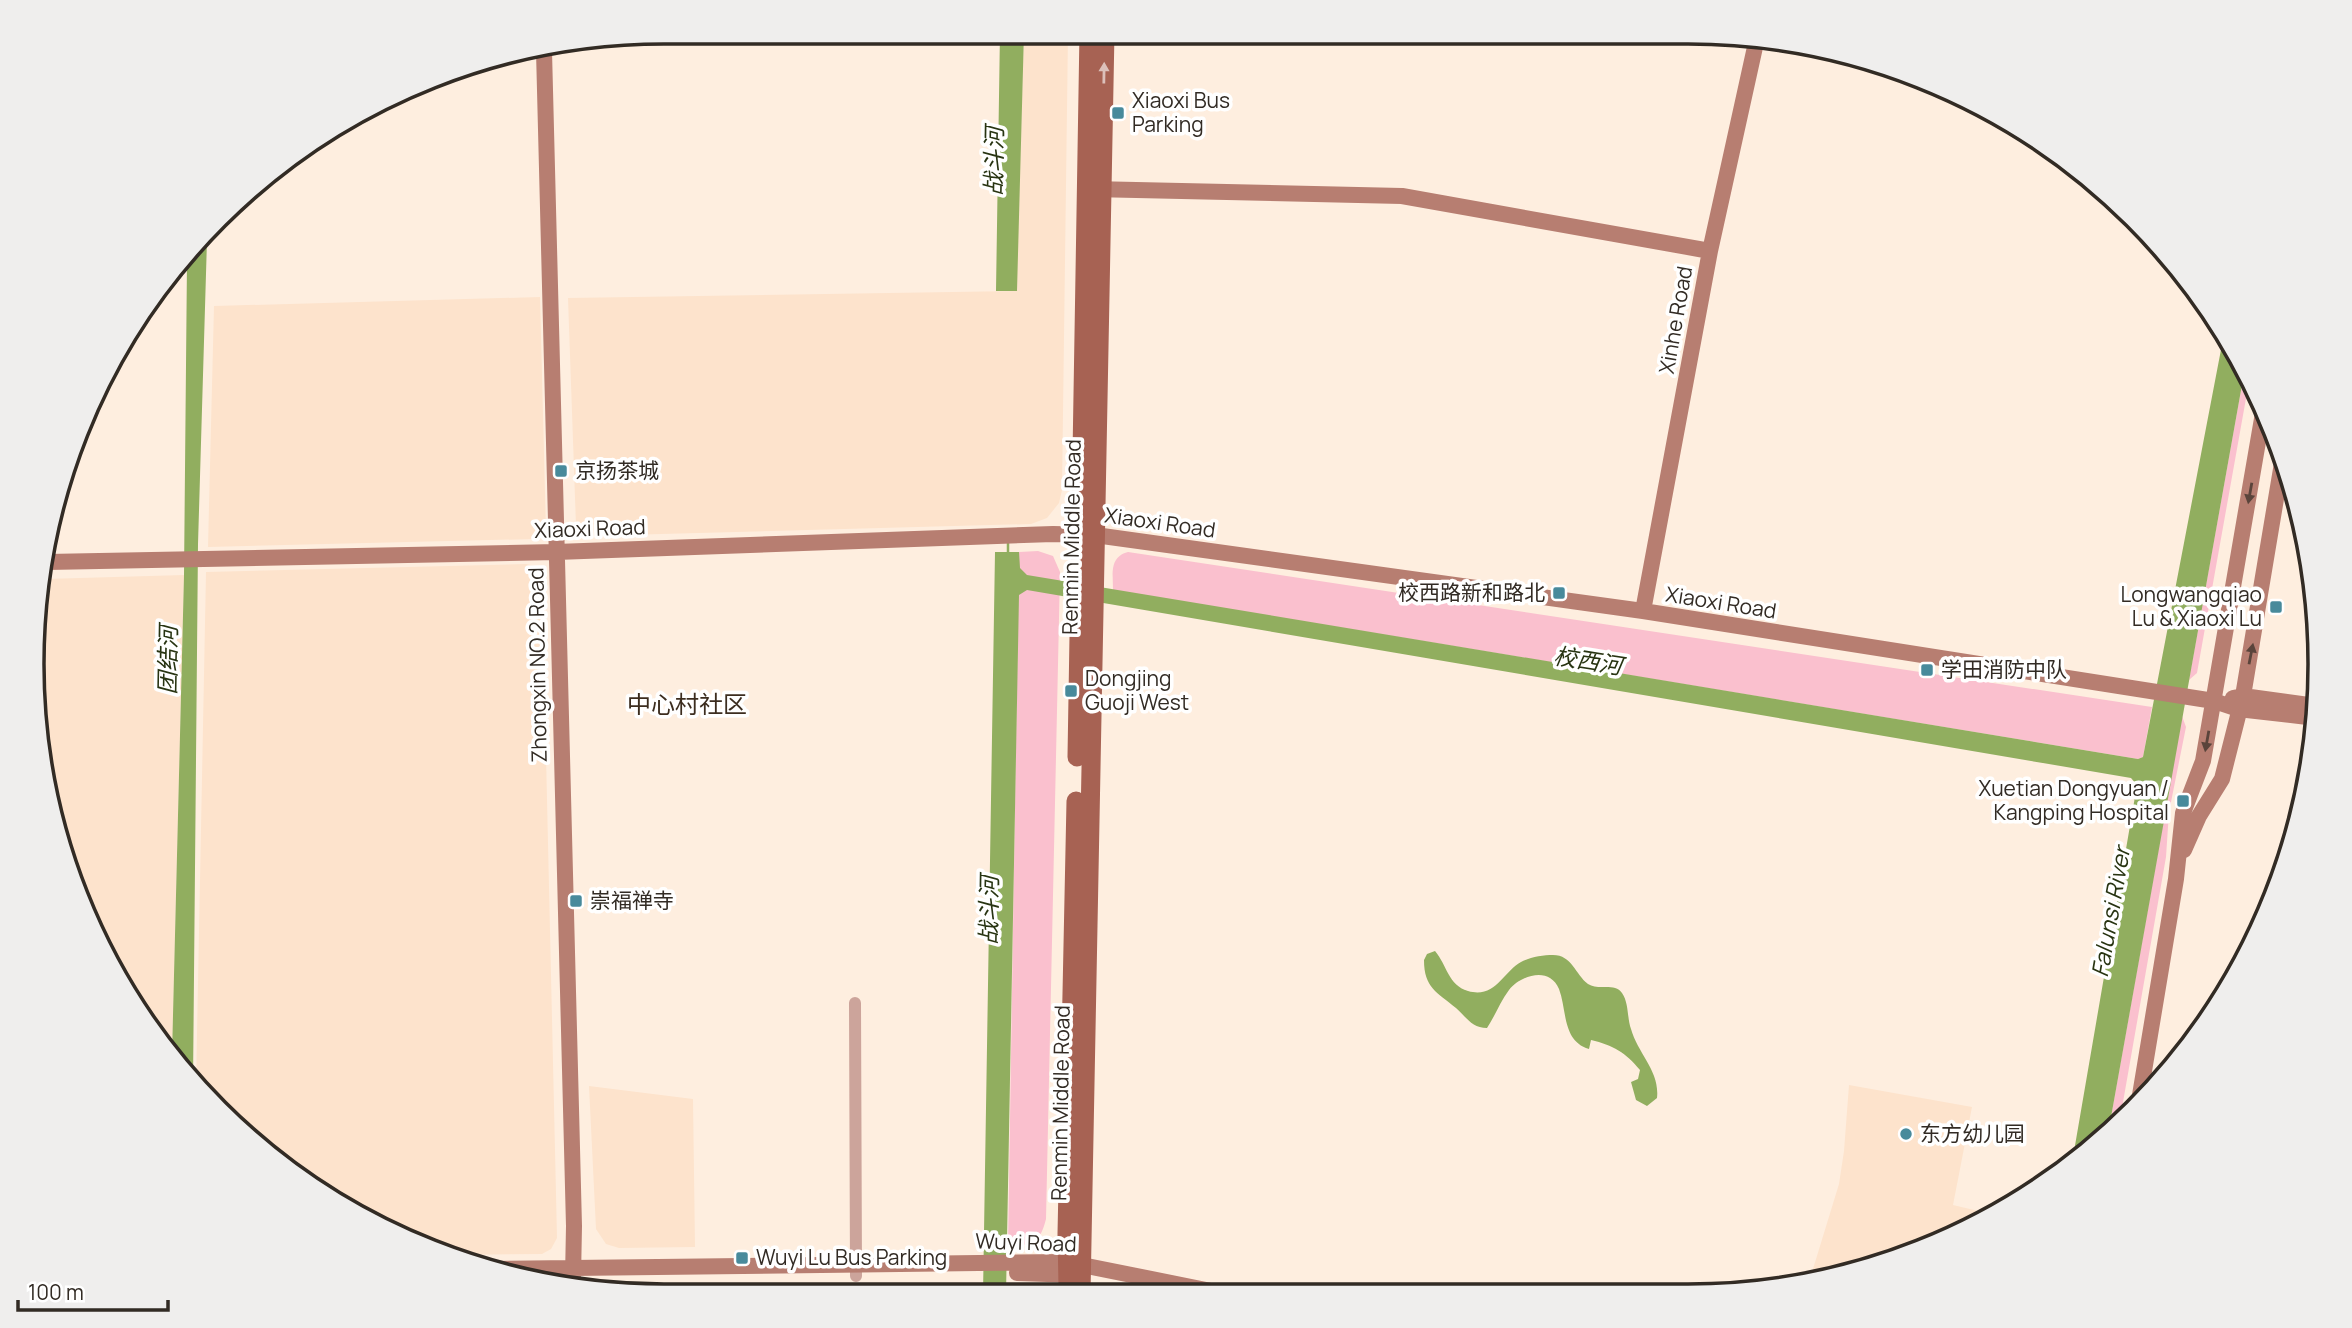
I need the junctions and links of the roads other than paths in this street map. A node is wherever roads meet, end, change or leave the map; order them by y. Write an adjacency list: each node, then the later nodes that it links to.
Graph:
1 (1089, 44): 5 (main road, Renmin Middle Road)
2 (1104, 44): 5 (main road, Renmin Middle Road, one-way to 2)
3 (1754, 47): 6 (street, Xinhe Road)
4 (544, 56): 10 (street, Zhongxin NO.2 Road)
5 (1095, 190): 6 (street); 9 (main road, Renmin Middle Road)
6 (1710, 251): 12 (street, Xinhe Road)
7 (2262, 429): 13 (street, one-way to 13)
8 (2279, 479): 14 (street, one-way to 8)
9 (1088, 534): 10 (street, Xiaoxi Road); 12 (street, Xiaoxi Road); 25 (main road, Renmin Middle Road)
10 (556, 552): 11 (street, Xiaoxi Road); 22 (street, Zhongxin NO.2 Road)
11 (53, 562)
12 (1643, 611): 13 (street, Xiaoxi Road)
13 (2214, 701): 14 (street, Xiaoxi Road); 17 (street, one-way to 17)
14 (2241, 703): 15 (street, Xiaoxi Road); 16 (street, Xiaoxi Road); 17 (street)
15 (2307, 706)
16 (2306, 716)
17 (2175, 879): 19 (street)
18 (855, 1003): 24 (street)
19 (2141, 1087)
20 (981, 1267): 22 (street, Wuyi Road); 24 (street, Wuyi Road); 25 (street, Wuyi Road)
21 (540, 1271): 22 (street, Wuyi Road)
22 (573, 1273): 23 (street, Wuyi Road); 24 (street, Wuyi Road)
23 (561, 1275)
24 (856, 1276)
25 (1074, 1277): 26 (street, Wuyi Road); 27 (street, Wuyi Road)
26 (1117, 1284)
27 (1138, 1284)

